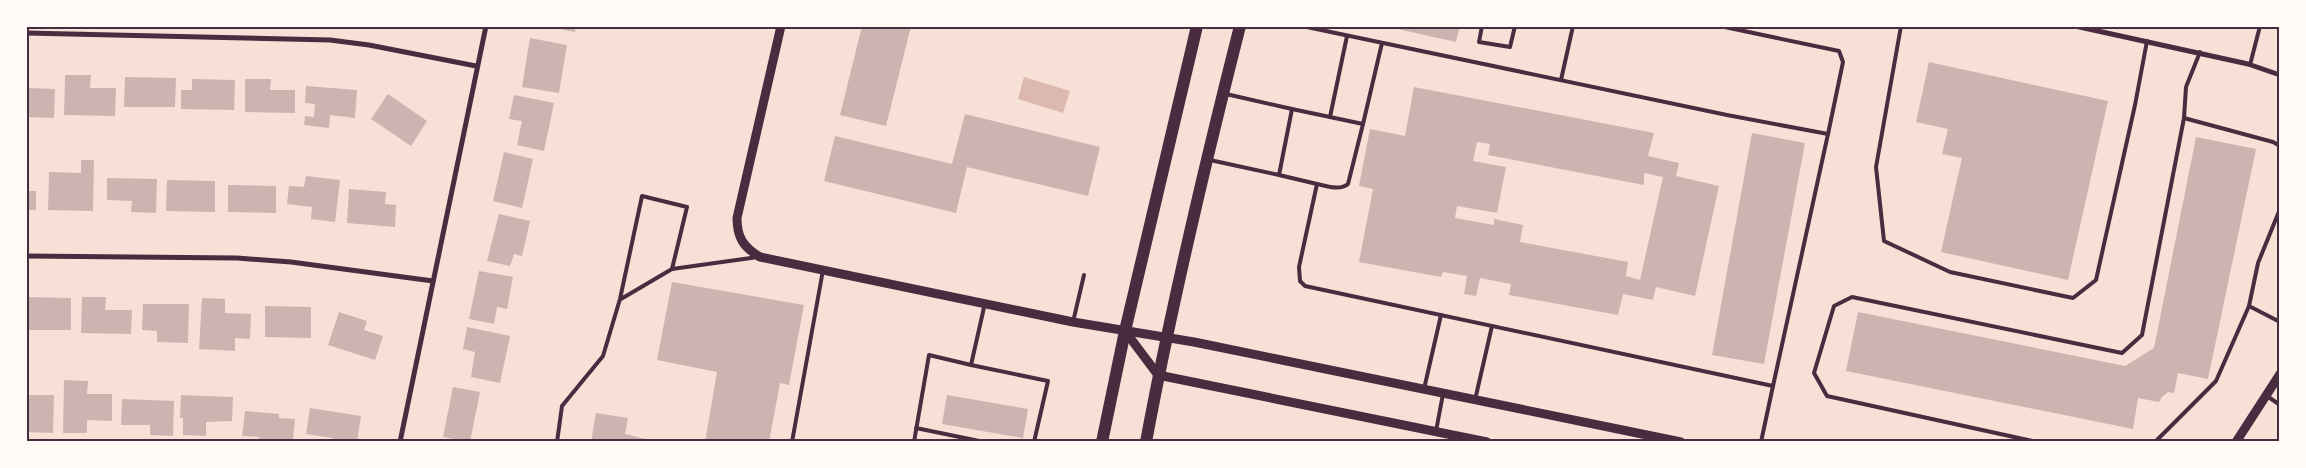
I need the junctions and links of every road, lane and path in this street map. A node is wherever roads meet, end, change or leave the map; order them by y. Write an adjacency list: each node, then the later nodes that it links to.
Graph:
1 (486, 26): 19 (street)
2 (781, 26): 34 (street)
3 (1197, 26): 46 (main road)
4 (1240, 26): 22 (main road)
5 (1302, 26): 14 (lane)
6 (1482, 26): 7 (lane)
7 (1515, 26)
8 (1573, 26): 21 (lane)
9 (1720, 26): 27 (lane)
10 (1901, 26): 15 (lane)
11 (2075, 26): 15 (street)
12 (2260, 26): 18 (lane)
13 (26, 33): 19 (street)
14 (1347, 36): 16 (lane); 24 (lane)
15 (2147, 41): 17 (street)
16 (1382, 43): 21 (lane); 26 (lane)
17 (2200, 52): 18 (street); 25 (lane)
18 (2250, 65): 20 (street)
19 (476, 66): 38 (street)
20 (2280, 75)
21 (1561, 80): 27 (lane)
22 (1223, 93): 23 (lane); 29 (main road)
23 (1292, 109): 24 (lane); 30 (lane)
24 (1330, 117): 26 (lane)
25 (2184, 118): 28 (lane); 70 (lane)
26 (1362, 124): 31 (lane)
27 (1828, 134): 51 (lane)
28 (2280, 146)
29 (1206, 159): 30 (lane); 47 (main road)
30 (1279, 175): 31 (lane)
31 (1317, 184): 42 (lane)
32 (2280, 209): 41 (lane)
33 (26, 256): 38 (street)
34 (760, 257): 35 (lane); 36 (street)
35 (672, 269): 39 (lane); 39 (lane)
36 (823, 270): 40 (street); 61 (lane)
37 (1084, 275): 43 (lane)
38 (433, 281): 59 (street)
39 (620, 299): 60 (lane)
40 (985, 303): 43 (street); 48 (lane)
41 (2249, 306): 44 (lane); 71 (lane)
42 (1441, 315): 45 (lane); 52 (lane)
43 (1073, 322): 46 (street)
44 (2280, 322)
45 (1492, 326): 51 (lane); 55 (lane)
46 (1125, 331): 47 (street); 49 (street); 65 (main road)
47 (1166, 338): 49 (main road); 52 (street)
48 (971, 365): 57 (lane); 64 (lane)
49 (1158, 374): 58 (street); 66 (main road)
50 (2280, 374): 54 (street)
51 (1773, 386): 69 (lane)
52 (1424, 389): 53 (street)
53 (1444, 393): 55 (street); 58 (lane)
54 (2265, 394): 56 (lane); 72 (street)
55 (1475, 400): 68 (street)
56 (2280, 405)
57 (916, 428): 62 (lane); 63 (lane)
58 (1436, 431): 67 (street)
59 (400, 442)
60 (557, 442)
61 (792, 442)
62 (914, 442)
63 (984, 442)
64 (1034, 442)
65 (1102, 442)
66 (1146, 442)
67 (1487, 442)
68 (1681, 442)
69 (1761, 442)
70 (2037, 442)
71 (2155, 442)
72 (2236, 442)

